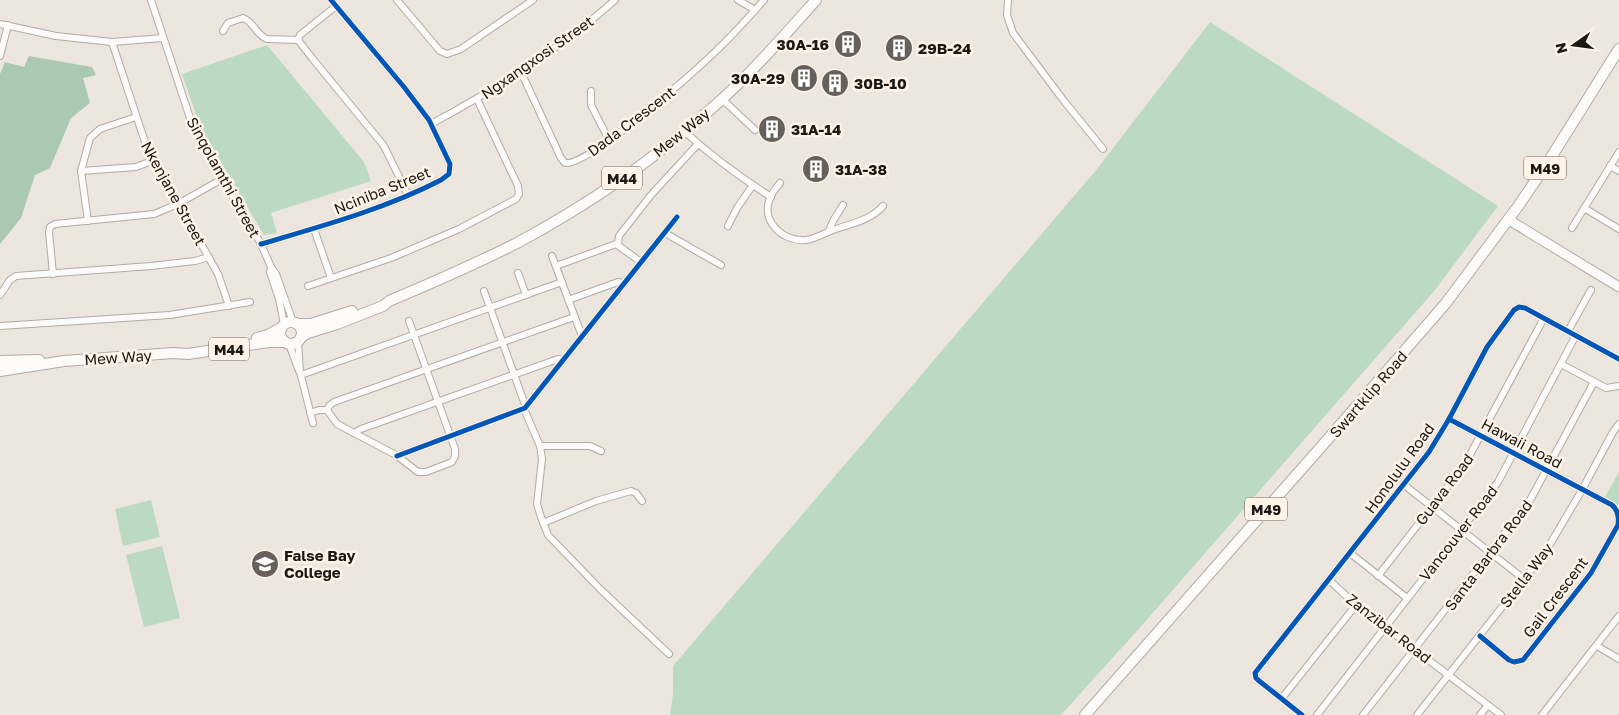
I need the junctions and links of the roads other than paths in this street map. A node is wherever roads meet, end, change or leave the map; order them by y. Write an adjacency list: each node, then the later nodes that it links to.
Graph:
1 (151, 0): 15 (street, Sinqolamthi Street)
2 (331, 0): 10 (street, Nciniba Street)
3 (397, 0): 4 (street)
4 (532, 0)
5 (738, 0): 11 (street)
6 (764, 0): 11 (street, Dada Crescent)
7 (816, 0): 23 (main road, Mew Way / M44)
8 (1008, 0): 30 (street)
9 (612, 1): 20 (street, Ngxangxosi Street)
10 (336, 6): 16 (street); 25 (street, Nciniba Street)
11 (755, 10): 28 (street, Dada Crescent)
12 (0, 24): 13 (street)
13 (8, 25): 17 (street); 19 (street)
14 (223, 31): 16 (street)
15 (163, 38): 17 (street); 36 (street, Sinqolamthi Street)
16 (298, 40): 39 (street)
17 (112, 42): 24 (street, Nkenjane Street)
18 (1619, 49): 46 (main road, Swartklip Road / M49)
19 (0, 56)
20 (521, 72): 22 (street, Ngxangxosi Street); 28 (street, Dada Crescent)
21 (591, 91): 28 (street)
22 (477, 99): 25 (street, Ngxangxosi Street); 63 (street)
23 (722, 99): 26 (street); 27 (main road, Mew Way / M44)
24 (136, 116): 32 (street, Nkenjane Street); 35 (street)
25 (431, 124): 39 (street, Nciniba Street)
26 (755, 130)
27 (684, 131): 29 (street); 73 (main road, Mew Way / M44)
28 (609, 140)
29 (698, 144): 38 (street); 55 (street)
30 (1103, 149)
31 (1619, 152): 33 (street)
32 (154, 160): 35 (street); 41 (street, Nkenjane Street)
33 (1610, 166): 34 (street); 44 (street)
34 (1619, 171)
35 (81, 172): 47 (street)
36 (222, 179): 41 (street); 54 (street, Sinqolamthi Street)
37 (780, 183): 40 (street)
38 (753, 185): 40 (street); 48 (street)
39 (408, 195): 50 (street, Nciniba Street)
40 (770, 197): 52 (street)
41 (178, 204): 47 (street); 57 (street, Nkenjane Street)
42 (843, 205): 52 (street)
43 (882, 206): 52 (street)
44 (1584, 208): 49 (street); 51 (street)
45 (677, 217): 53 (street)
46 (1508, 220): 67 (street); 138 (main road, Swartklip Road / M49)
47 (88, 221): 62 (street)
48 (728, 226)
49 (1572, 228)
50 (314, 229): 54 (street, Nciniba Street); 63 (street)
51 (1619, 229)
52 (829, 231)
53 (664, 233): 58 (street); 59 (street)
54 (261, 244): 80 (street, Sinqolamthi Street)
55 (618, 244): 58 (street); 60 (street)
56 (552, 256): 60 (street)
57 (209, 257): 62 (street, Nkenjane Street); 75 (street, Nkenjane Street)
58 (641, 262): 65 (street)
59 (721, 265)
60 (556, 266): 64 (street)
61 (518, 273): 71 (street)
62 (53, 274): 70 (street, Nkenjane Street)
63 (331, 278): 66 (street)
64 (562, 282): 71 (street); 72 (street)
65 (624, 282): 72 (street); 85 (street)
66 (308, 286)
67 (1619, 287)
68 (1591, 290): 82 (street)
69 (484, 291): 76 (street)
70 (0, 295)
71 (526, 295): 76 (street)
72 (568, 300): 77 (street)
73 (389, 301): 80 (main road, Mew Way / M44); 86 (main road, Mew Way / M44)
74 (250, 302): 75 (street)
75 (229, 306): 81 (street)
76 (490, 308): 83 (street); 87 (street)
77 (574, 317): 85 (street); 87 (street)
78 (1544, 318): 82 (street, Honolulu Road); 104 (street, Honolulu Road); 108 (street, Guava Road)
79 (409, 321): 83 (street)
80 (289, 325): 86 (main road); 86 (main road); 88 (main road, Mew Way / M44)
81 (0, 326)
82 (1568, 331): 84 (street, Honolulu Road)
83 (414, 335): 94 (street); 96 (street)
84 (1576, 335): 89 (street, Honolulu Road); 93 (street, Vancouver Road)
85 (582, 336): 90 (street)
86 (293, 341): 88 (main road, Mew Way / M44); 96 (street)
87 (502, 342): 94 (street); 97 (street)
88 (173, 353): 92 (main road, Mew Way / M44)
89 (1618, 357)
90 (563, 360): 97 (street); 101 (street)
91 (0, 361): 92 (main road, Mew Way / M44)
92 (64, 361): 95 (main road, Mew Way / M44)
93 (1561, 364): 98 (street); 112 (street, Vancouver Road)
94 (426, 369): 100 (street); 102 (street)
95 (0, 371)
96 (301, 374): 103 (street)
97 (514, 374): 100 (street); 101 (street)
98 (1594, 382): 99 (street); 114 (street, Santa Barbra Road)
99 (1619, 386)
100 (438, 402): 107 (street); 109 (street)
101 (525, 407): 109 (street); 110 (street)
102 (327, 410): 103 (street); 107 (street)
103 (310, 413): 105 (street)
104 (1449, 419): 108 (street, Hawaii Road); 115 (street, Honolulu Road)
105 (312, 423)
106 (1619, 424): 116 (street, Stella Way)
107 (354, 433): 113 (street)
108 (1481, 435): 112 (street, Hawaii Road); 118 (street, Guava Road)
109 (450, 436): 113 (street); 113 (street)
110 (540, 446): 111 (street); 119 (street)
111 (602, 451)
112 (1513, 452): 114 (street, Hawaii Road); 120 (street, Vancouver Road)
113 (397, 456)
114 (1548, 471): 116 (street, Hawaii Road); 122 (street, Santa Barbra Road)
115 (1403, 484): 118 (street); 121 (street, Honolulu Road)
116 (1582, 490): 124 (street, Stella Way); 130 (street, Gail Crescent)
117 (642, 501): 119 (street)
118 (1432, 507): 120 (street); 123 (street, Guava Road)
119 (543, 523): 133 (street)
120 (1461, 530): 122 (street); 126 (street, Vancouver Road)
121 (1350, 553): 123 (street); 125 (street, Honolulu Road)
122 (1490, 554): 124 (street); 132 (street, Santa Barbra Road)
123 (1378, 576): 126 (street)
124 (1524, 579): 130 (street, Stella Way)
125 (1329, 580): 127 (street, Zanzibar Road); 136 (street, Honolulu Road)
126 (1407, 598): 129 (street, Vancouver Road)
127 (1356, 605): 129 (street, Zanzibar Road); 136 (street)
128 (1619, 616): 131 (street)
129 (1385, 627): 132 (street, Zanzibar Road); 140 (street, Vancouver Road)
130 (1480, 636): 135 (street, Stella Way)
131 (1597, 646): 134 (street); 145 (street)
132 (1416, 650): 135 (street, Zanzibar Road); 141 (street, Santa Barbra Road)
133 (669, 654)
134 (1619, 659)
135 (1449, 675): 137 (street, Zanzibar Road); 142 (street, Stella Way)
136 (1282, 698): 139 (street, Honolulu Road)
137 (1488, 705): 143 (street); 144 (street, Zanzibar Road)
138 (1085, 715)
139 (1302, 715)
140 (1316, 715)
141 (1363, 715)
142 (1417, 715)
143 (1480, 715)
144 (1501, 715)
145 (1542, 715)

